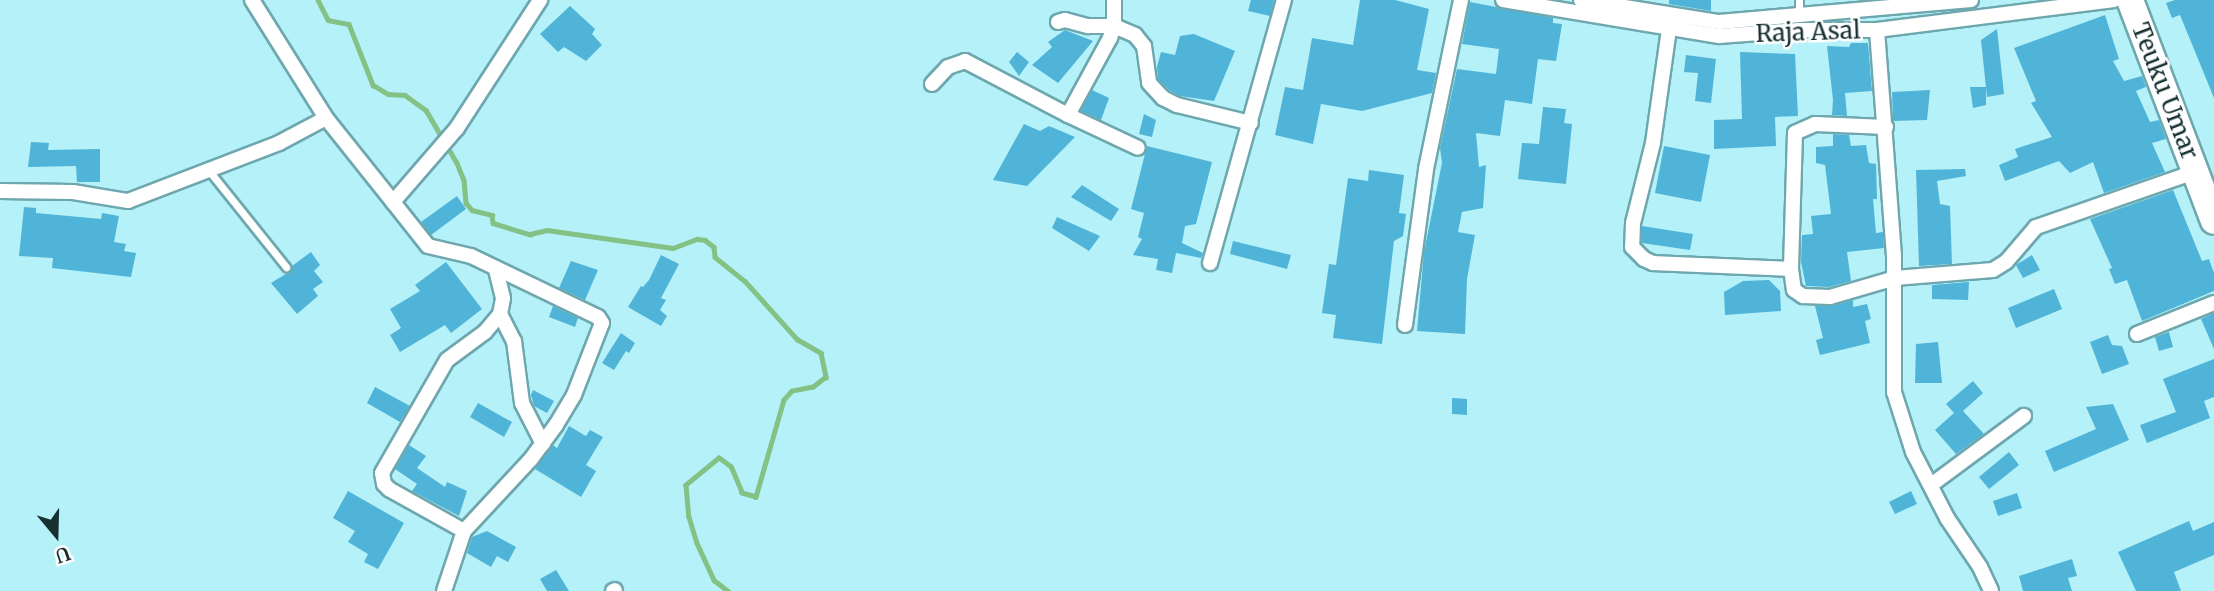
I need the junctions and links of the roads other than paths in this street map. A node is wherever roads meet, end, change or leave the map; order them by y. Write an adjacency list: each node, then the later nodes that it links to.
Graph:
1 (252, 0): 20 (street)
2 (540, 0): 27 (street)
3 (1114, 0): 15 (street)
4 (1284, 0): 21 (street)
5 (1461, 0): 36 (street)
6 (1503, 0): 16 (street, Raja Asal)
7 (1581, 0): 14 (street, Raja Asal)
8 (1799, 0): 14 (lane)
9 (1971, 0): 14 (street, Raja Asal)
10 (2114, 0): 17 (street, Raja Asal)
11 (2130, 0): 25 (highway, Teuku Umar)
12 (2146, 0): 25 (highway, Teuku Umar)
13 (1058, 22): 15 (street)
14 (1800, 23): 16 (street, Raja Asal); 17 (street, Raja Asal)
15 (1114, 26): 19 (street); 21 (street)
16 (1669, 29): 31 (street)
17 (1877, 30): 22 (street)
18 (932, 84): 19 (street)
19 (1068, 115): 23 (street)
20 (326, 118): 24 (street); 27 (street)
21 (1251, 123): 29 (street)
22 (1885, 127): 31 (street); 33 (street)
23 (1138, 148)
24 (211, 172): 26 (street); 30 (lane)
25 (2205, 175): 28 (highway, Teuku Umar); 33 (street)
26 (0, 191)
27 (393, 202): 32 (street)
28 (2214, 221)
29 (1210, 263)
30 (286, 267)
31 (1791, 269): 33 (street)
32 (496, 270): 35 (street); 39 (street)
33 (1895, 278): 40 (street)
34 (2214, 303): 37 (street)
35 (500, 314): 39 (street); 41 (street)
36 (1405, 325)
37 (2137, 334)
38 (2024, 416): 40 (street)
39 (543, 444): 41 (street)
40 (1931, 485): 43 (street)
41 (464, 531): 42 (street)
42 (444, 591)
43 (1991, 591)

